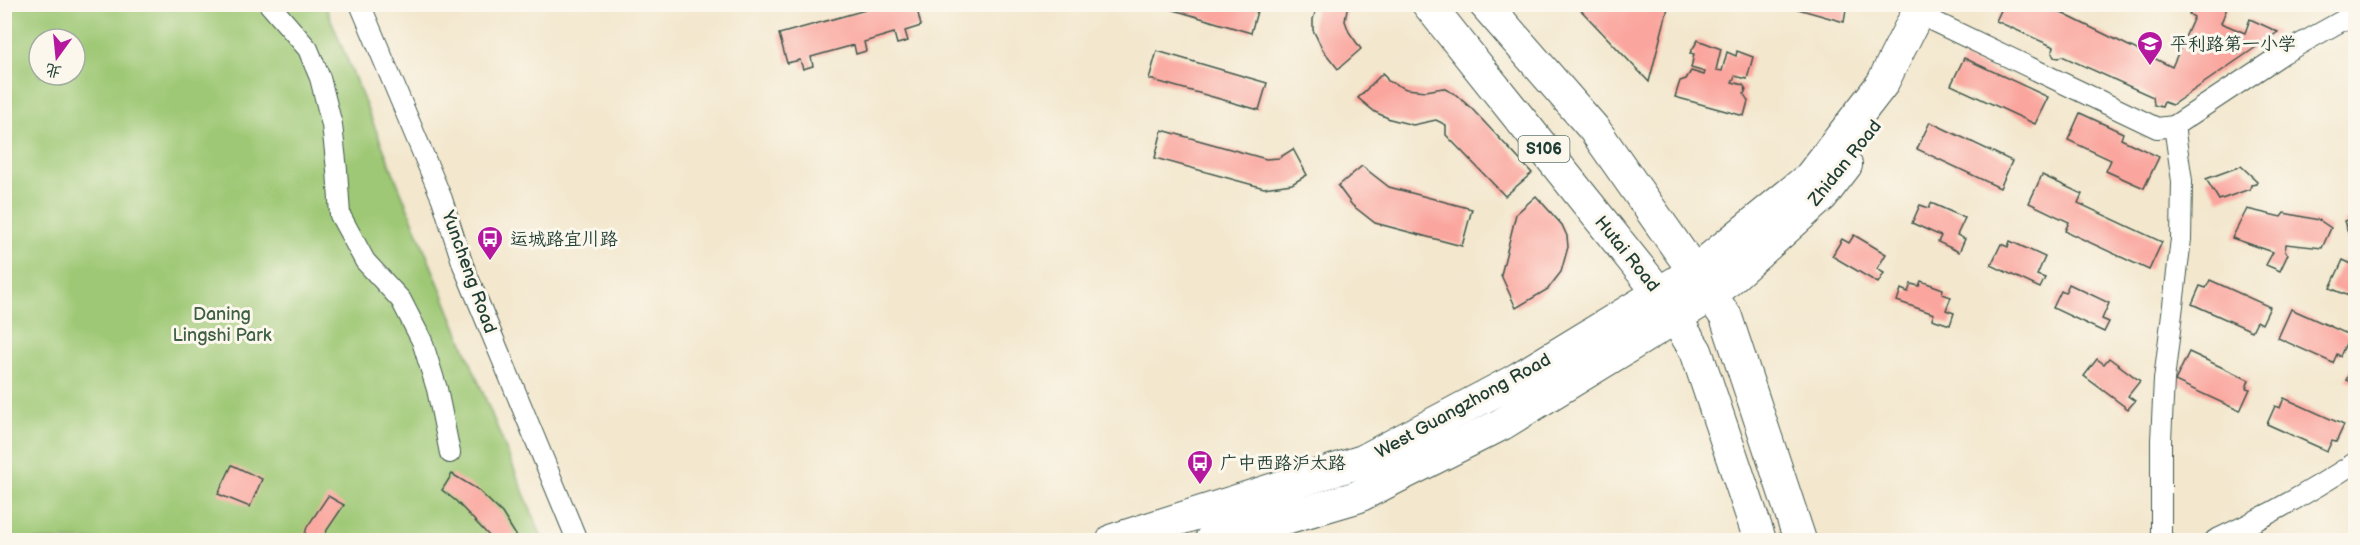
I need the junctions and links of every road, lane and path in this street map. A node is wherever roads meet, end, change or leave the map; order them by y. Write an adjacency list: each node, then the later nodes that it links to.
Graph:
1 (269, 4): 10 (street)
2 (360, 4): 12 (street, Yuncheng Road)
3 (1428, 4): 9 (main road, Hutai Road / S106)
4 (1485, 4): 8 (main road, S106)
5 (1933, 10): 7 (street); 8 (main road, Zhidan Road)
6 (2355, 13): 7 (street)
7 (2174, 126): 17 (street)
8 (1704, 283): 9 (main road, West Guangzhong Road); 16 (main road, S106)
9 (1668, 307): 13 (main road, West Guangzhong Road); 14 (main road, West Guangzhong Road); 15 (main road, Hutai Road / S106)
10 (450, 453)
11 (2355, 462): 18 (street)
12 (577, 540)
13 (1113, 540)
14 (1211, 540)
15 (1760, 540)
16 (1800, 540)
17 (2164, 540)
18 (2215, 540)

